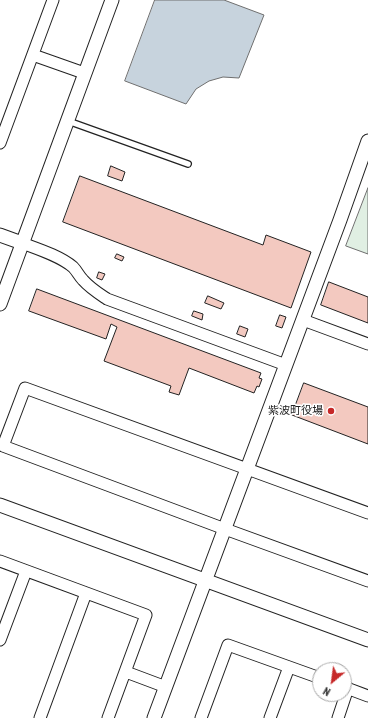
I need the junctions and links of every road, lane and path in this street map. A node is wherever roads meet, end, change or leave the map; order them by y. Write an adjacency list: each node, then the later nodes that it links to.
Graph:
1 (53, 0): 3 (street)
2 (112, 0): 4 (street)
3 (33, 54): 4 (street); 7 (street)
4 (84, 73): 5 (street)
5 (67, 120): 8 (lane); 10 (street)
6 (368, 141): 12 (street)
7 (0, 143)
8 (188, 164)
9 (0, 235): 10 (street)
10 (22, 243): 11 (street); 14 (street)
11 (0, 304)
12 (303, 320): 13 (street); 14 (street)
13 (368, 344)
14 (286, 365): 15 (street)
15 (247, 468): 17 (street); 18 (street); 18 (street)
16 (0, 505): 21 (street)
17 (368, 513)
18 (225, 529): 21 (street); 22 (street)
19 (0, 561): 20 (street)
20 (26, 571): 23 (street); 24 (street)
21 (206, 581): 25 (street); 29 (street)
22 (368, 581)
23 (86, 593): 27 (street); 33 (street)
24 (0, 640)
25 (368, 640)
26 (289, 667): 28 (street); 36 (street); 37 (street)
27 (126, 672): 29 (street); 34 (street)
28 (312, 675)
29 (166, 687): 35 (street)
30 (352, 690): 31 (street)
31 (368, 696)
32 (342, 702): 38 (street)
33 (40, 718)
34 (108, 718)
35 (154, 718)
36 (201, 718)
37 (270, 718)
38 (338, 718)

